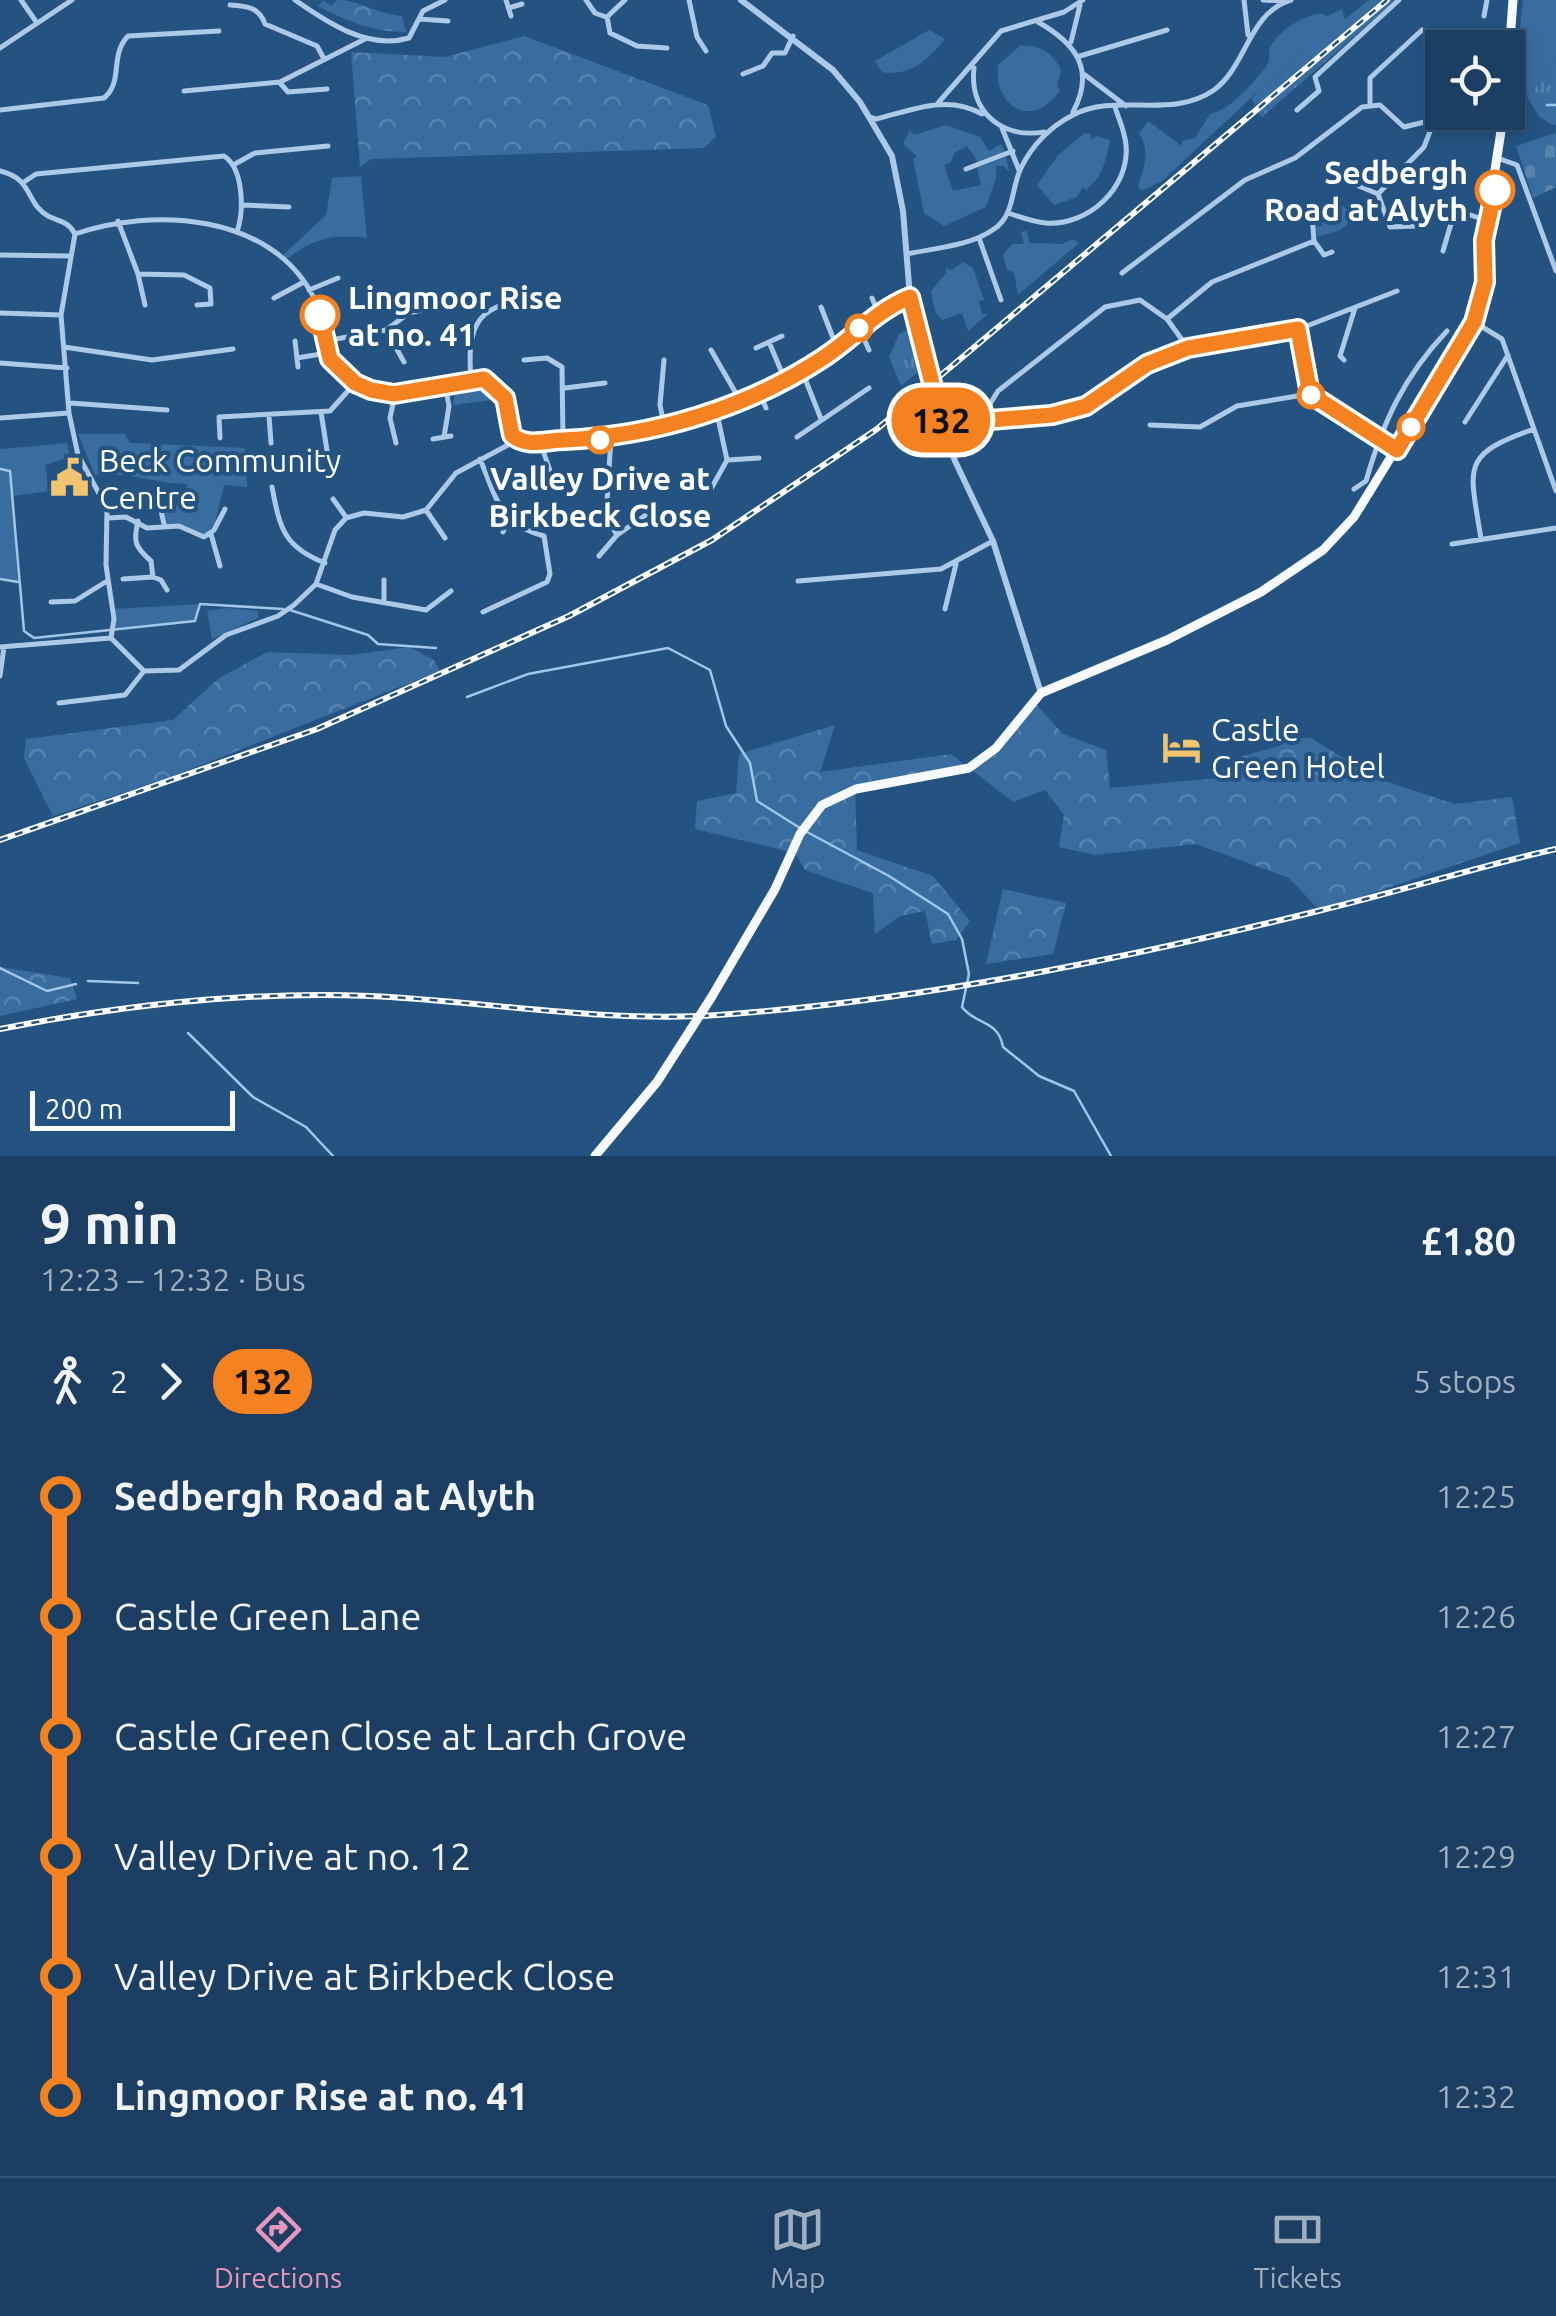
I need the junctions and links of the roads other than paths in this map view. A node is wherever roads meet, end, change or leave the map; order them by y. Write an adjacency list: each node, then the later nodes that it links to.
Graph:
1 (21, 0): 26 (street)
2 (72, 0): 26 (street)
3 (295, 0): 33 (street)
4 (444, 0): 23 (street)
5 (506, 0): 19 (street)
6 (586, 0): 22 (street)
7 (625, 0): 22 (street)
8 (689, 0): 37 (street)
9 (742, 0): 31 (street)
10 (1244, 0): 32 (street)
11 (1262, 0): 16 (street)
12 (1399, 0): 51 (street)
13 (1487, 0): 21 (street)
14 (1514, 0): 29 (highway)
15 (1082, 1): 25 (street); 34 (street)
16 (1288, 1): 32 (street)
17 (522, 4): 19 (street)
18 (230, 6): 39 (street)
19 (512, 7): 20 (street)
20 (511, 16)
21 (1484, 16)
22 (607, 17): 36 (street)
23 (419, 19): 24 (street); 33 (street)
24 (448, 21)
25 (1038, 21): 34 (street); 40 (street)
26 (37, 23): 35 (street)
27 (1167, 30): 38 (street)
28 (1422, 30): 47 (street)
29 (1511, 30)
30 (219, 31): 50 (street)
31 (794, 36): 41 (street); 54 (street)
32 (1248, 38): 48 (street)
33 (364, 39): 39 (street)
34 (1071, 43): 38 (street)
35 (0, 48)
36 (667, 48)
37 (706, 51)
38 (1080, 56): 42 (street)
39 (323, 57): 43 (street)
40 (974, 64): 46 (street); 52 (street)
41 (744, 74)
42 (1084, 74): 48 (street); 53 (street)
43 (280, 82): 44 (street); 45 (street)
44 (327, 89)
45 (184, 91)
46 (938, 104): 52 (street); 54 (street)
47 (1370, 104): 55 (street); 87 (street)
48 (1126, 106): 49 (street)
49 (1116, 107): 53 (street); 72 (street)
50 (0, 110)
51 (1297, 110)
52 (985, 115): 56 (street)
53 (1072, 115): 59 (street)
54 (870, 117): 83 (street)
55 (1425, 122)
56 (1002, 128): 59 (street); 61 (street)
57 (1430, 130): 69 (street)
58 (1503, 130): 62 (highway)
59 (1047, 132): 65 (street)
60 (328, 146): 63 (street)
61 (1012, 151): 64 (street); 65 (street)
62 (1500, 159): 75 (highway); 86 (street)
63 (234, 166): 68 (street); 70 (street)
64 (966, 169)
65 (1020, 170): 72 (street)
66 (0, 172): 68 (street)
67 (1336, 176): 69 (street)
68 (24, 182): 78 (street)
69 (1378, 194): 76 (street)
70 (243, 204): 71 (street); 77 (street)
71 (289, 206)
72 (1008, 212): 79 (street)
73 (1312, 214): 80 (street)
74 (118, 221): 77 (street); 78 (street); 88 (street)
75 (1487, 221): 81 (street); 107 (highway)
76 (1416, 226)
77 (237, 232): 90 (street)
78 (75, 234): 85 (street)
79 (979, 238): 83 (street); 96 (street)
80 (1314, 241): 82 (street); 106 (street)
81 (1442, 251)
82 (1332, 252)
83 (907, 254): 93 (street)
84 (0, 255): 85 (street)
85 (69, 256): 105 (street)
86 (1556, 271)
87 (1122, 273)
88 (138, 274): 98 (street); 99 (street)
89 (338, 278): 91 (street)
90 (303, 282): 91 (street); 94 (street)
91 (309, 290): 114 (street)
92 (1397, 291): 102 (street)
93 (910, 297): 104 (street); 159 (street)
94 (274, 298)
95 (872, 298): 104 (street)
96 (1001, 300)
97 (553, 304): 134 (street)
98 (146, 305)
99 (196, 306)
100 (821, 306): 118 (street)
101 (429, 308): 110 (street)
102 (1355, 308): 109 (street); 128 (street)
103 (0, 312): 105 (street)
104 (878, 312): 108 (street)
105 (61, 315): 116 (street)
106 (1167, 319): 119 (street); 154 (street)
107 (1474, 322): 124 (street); 170 (highway)
108 (859, 328): 118 (street); 122 (street)
109 (1298, 329): 119 (street); 143 (street)
110 (386, 330): 114 (street); 129 (street)
111 (1447, 331): 163 (street)
112 (782, 336): 115 (street)
113 (295, 341): 125 (street)
114 (325, 341): 123 (street)
115 (769, 342): 117 (street); 135 (street)
116 (64, 347): 120 (street); 131 (street)
117 (756, 348)
118 (837, 348): 133 (street)
119 (1188, 348): 154 (street)
120 (233, 350)
121 (711, 350): 144 (street)
122 (869, 350)
123 (328, 353): 125 (street); 136 (street)
124 (1508, 354): 155 (street); 158 (street)
125 (297, 358): 132 (street)
126 (524, 360): 139 (street)
127 (664, 360): 156 (street)
128 (1344, 360)
129 (404, 362)
130 (0, 363): 131 (street)
131 (66, 368): 145 (street)
132 (298, 368)
133 (802, 371): 135 (street); 153 (street)
134 (471, 378): 138 (street); 165 (street)
135 (785, 380): 142 (street)
136 (355, 383): 141 (street); 149 (street)
137 (605, 383): 139 (street)
138 (445, 384): 141 (street); 164 (street)
139 (565, 388): 166 (street)
140 (868, 388): 153 (street)
141 (394, 394): 169 (street)
142 (760, 394): 144 (street); 146 (street)
143 (1310, 394): 157 (street); 163 (street)
144 (741, 402): 147 (street)
145 (69, 403): 148 (street); 150 (street)
146 (766, 408)
147 (716, 409): 156 (street); 174 (street)
148 (167, 410)
149 (321, 412): 151 (street); 171 (street)
150 (69, 413): 152 (street); 187 (street)
151 (269, 415): 161 (street); 168 (street)
152 (0, 418)
153 (821, 419): 160 (street)
154 (990, 420): 159 (street)
155 (1465, 422)
156 (664, 425): 162 (street)
157 (1150, 425)
158 (1534, 429): 181 (street); 197 (street)
159 (945, 434): 198 (street)
160 (796, 437)
161 (220, 438)
162 (611, 438): 166 (street); 176 (street)
163 (1378, 438): 170 (street); 179 (street)
164 (433, 439)
165 (517, 440): 167 (street); 173 (street)
166 (562, 440): 167 (street)
167 (540, 442): 177 (street)
168 (271, 443)
169 (396, 443)
170 (1397, 450): 220 (highway)
171 (328, 457)
172 (759, 458): 174 (street)
173 (480, 459): 186 (street); 189 (street)
174 (727, 460): 178 (street)
175 (653, 478): 176 (street)
176 (611, 479): 195 (street)
177 (554, 482)
178 (712, 489)
179 (1354, 489)
180 (276, 492): 202 (street)
181 (1556, 492)
182 (333, 499): 188 (street)
183 (173, 501): 191 (street)
184 (224, 508): 194 (street)
185 (656, 508): 195 (street)
186 (426, 510): 188 (street); 196 (street)
187 (108, 518): 190 (street); 206 (street)
188 (346, 518): 202 (street)
189 (507, 519): 193 (street); 215 (street)
190 (138, 521): 191 (street); 204 (street)
191 (164, 524): 194 (street)
192 (1556, 528): 197 (street)
193 (503, 532)
194 (211, 534): 203 (street)
195 (618, 535): 200 (street)
196 (445, 538)
197 (1481, 538): 199 (street)
198 (993, 541): 201 (street); 220 (street)
199 (1452, 544)
200 (598, 556)
201 (958, 560): 208 (street); 214 (street)
202 (326, 563): 209 (street)
203 (220, 566)
204 (153, 577): 205 (street); 210 (street)
205 (124, 579)
206 (108, 580): 213 (street); 216 (street)
207 (384, 580): 212 (street)
208 (798, 581)
209 (316, 584): 212 (street); 218 (street)
210 (167, 590)
211 (451, 590): 212 (street)
212 (384, 601)
213 (50, 602)
214 (944, 608)
215 (483, 612)
216 (111, 636): 217 (street); 218 (street)
217 (2, 647): 219 (street)
218 (144, 672): 221 (street)
219 (0, 676)
220 (1041, 693): 222 (highway, bridge)
221 (59, 704)
222 (595, 1156)

